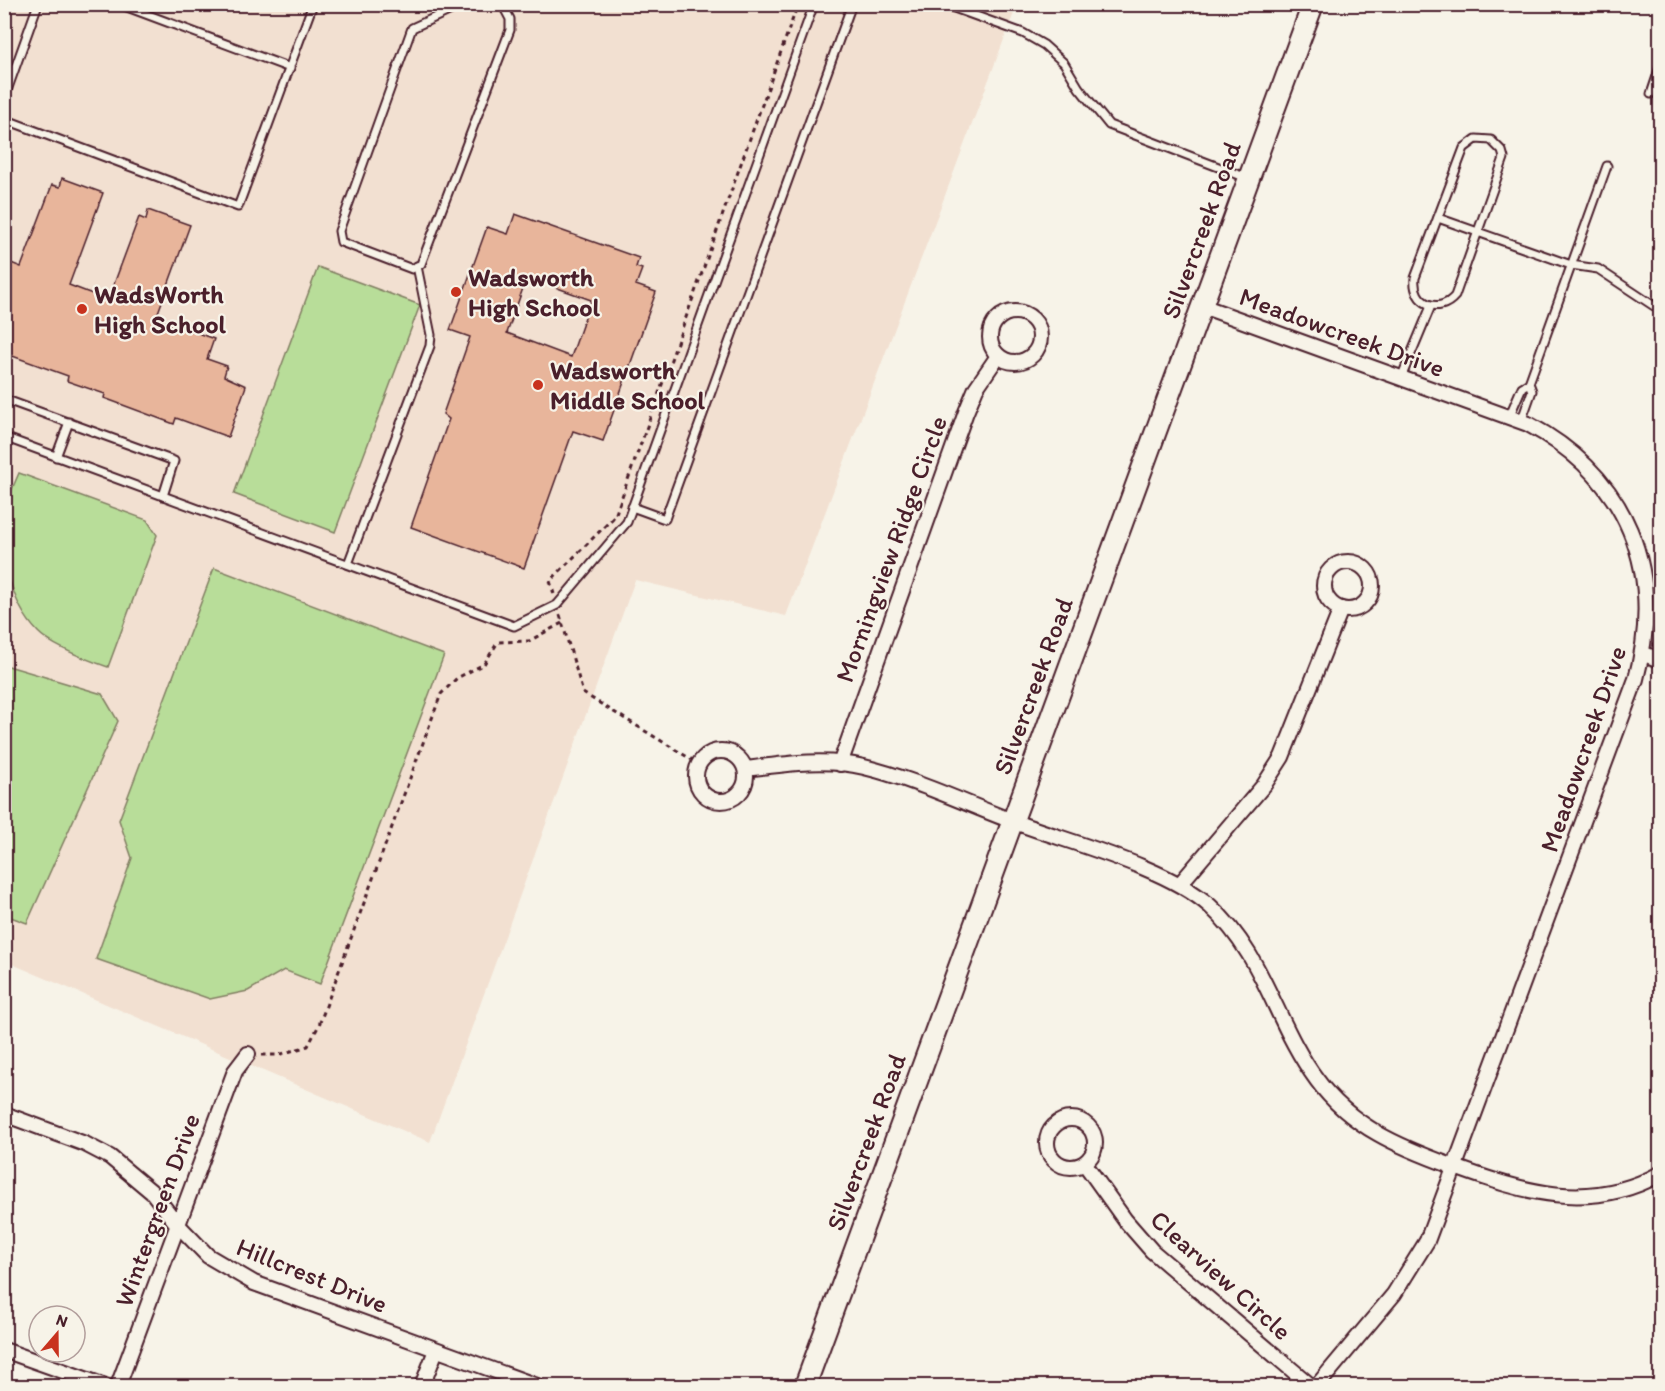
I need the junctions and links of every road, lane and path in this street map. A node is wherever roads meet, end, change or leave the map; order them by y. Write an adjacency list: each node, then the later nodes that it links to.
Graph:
1 (10, 4): 11 (path)
2 (38, 4): 15 (lane)
3 (119, 4): 13 (lane)
4 (313, 4): 13 (lane)
5 (464, 4): 22 (lane)
6 (502, 4): 22 (lane)
7 (814, 4): 35 (lane)
8 (852, 4): 35 (lane)
9 (943, 4): 18 (lane)
10 (1313, 4): 18 (street, Silvercreek Road)
11 (4, 18)
12 (1660, 67): 14 (lane)
13 (290, 68): 16 (lane)
14 (1651, 94)
15 (4, 99)
16 (4, 119)
17 (1607, 166): 21 (lane)
18 (1249, 178): 23 (street, Silvercreek Road)
19 (1438, 218): 20 (lane); 20 (lane); 24 (lane)
20 (1478, 232): 21 (lane); 24 (lane)
21 (1571, 265): 25 (lane); 28 (lane)
22 (417, 266): 36 (lane)
23 (1202, 306): 27 (street, Meadowcreek Drive); 43 (street, Silvercreek Road)
24 (1431, 306): 27 (lane)
25 (1660, 309)
26 (998, 356): 41 (street, Morningview Ridge Circle)
27 (1401, 378): 30 (street, Meadowcreek Drive)
28 (1529, 383): 30 (lane); 30 (lane)
29 (4, 399): 31 (lane)
30 (1515, 420): 39 (street, Meadowcreek Drive)
31 (69, 422): 33 (lane); 34 (lane)
32 (4, 437): 33 (lane)
33 (56, 457): 34 (lane)
34 (163, 496): 36 (lane)
35 (632, 507): 36 (lane)
36 (348, 564)
37 (1341, 609): 44 (street)
38 (562, 622): 45 (path)
39 (1644, 654): 40 (street); 48 (street, Meadowcreek Drive)
40 (1660, 660)
41 (840, 764): 42 (street); 43 (street)
42 (746, 769)
43 (1012, 821): 44 (street); 57 (street, Silvercreek Road)
44 (1180, 884): 48 (street)
45 (248, 1054): 50 (street, Wintergreen Drive)
46 (4, 1114): 50 (street, Hillcrest Drive)
47 (1085, 1164): 58 (street, Clearview Circle)
48 (1455, 1167): 49 (street); 59 (street, Meadowcreek Drive)
49 (1660, 1174)
50 (177, 1224): 52 (street, Hillcrest Drive); 54 (street, Wintergreen Drive)
51 (4, 1350): 53 (street)
52 (436, 1350): 55 (street); 56 (street, Hillcrest Drive)
53 (105, 1386)
54 (118, 1386)
55 (423, 1386)
56 (537, 1386)
57 (805, 1386)
58 (1311, 1386)
59 (1317, 1386)

